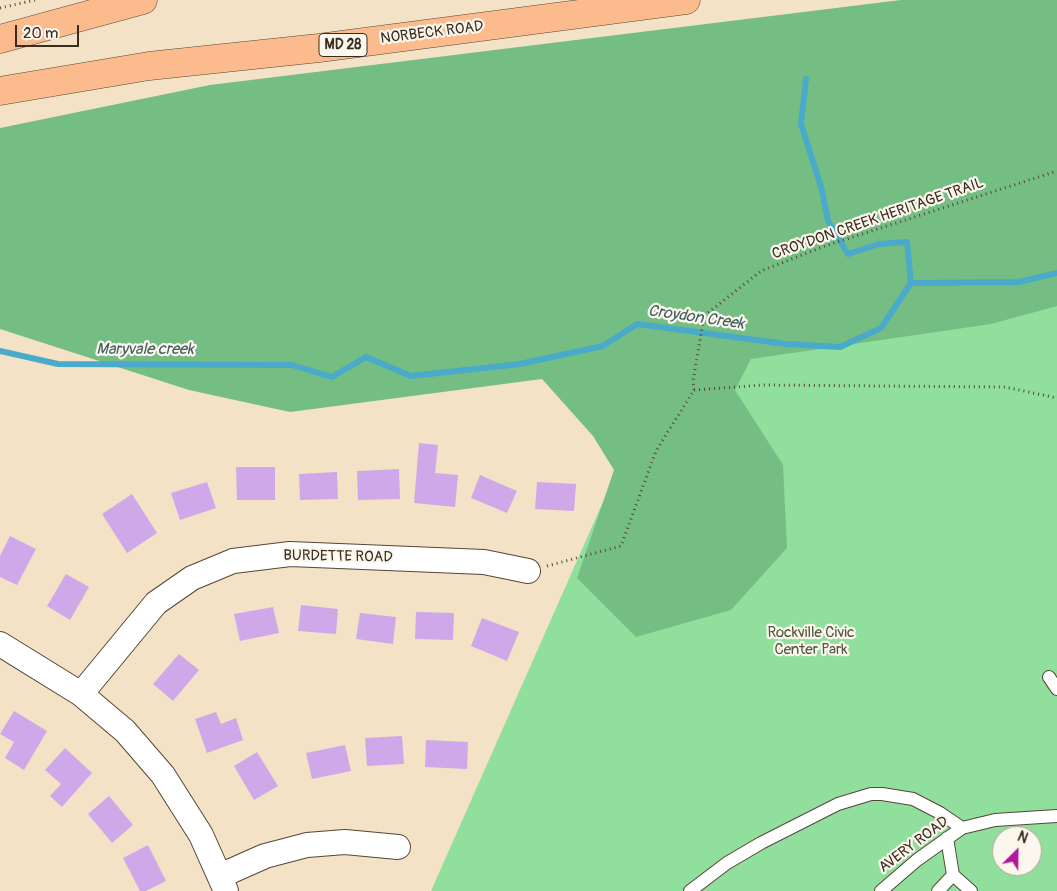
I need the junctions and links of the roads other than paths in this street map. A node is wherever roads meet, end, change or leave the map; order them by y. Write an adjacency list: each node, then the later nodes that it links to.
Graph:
1 (143, 0): 3 (main road)
2 (686, 0): 4 (main road, NORBECK ROAD / MD 28)
3 (0, 39)
4 (0, 91)
5 (528, 571): 9 (street, BURDETTE ROAD)
6 (0, 644): 9 (street)
7 (1049, 677): 8 (lane)
8 (1057, 690)
9 (82, 694): 15 (street)
10 (1057, 816): 11 (lane, AVERY ROAD)
11 (962, 828): 12 (lane, AVERY ROAD); 16 (lane)
12 (947, 838): 14 (lane); 17 (lane, AVERY ROAD)
13 (398, 847): 15 (street)
14 (953, 875): 18 (lane); 19 (lane)
15 (223, 884)
16 (690, 891)
17 (881, 891)
18 (938, 891)
19 (971, 891)

